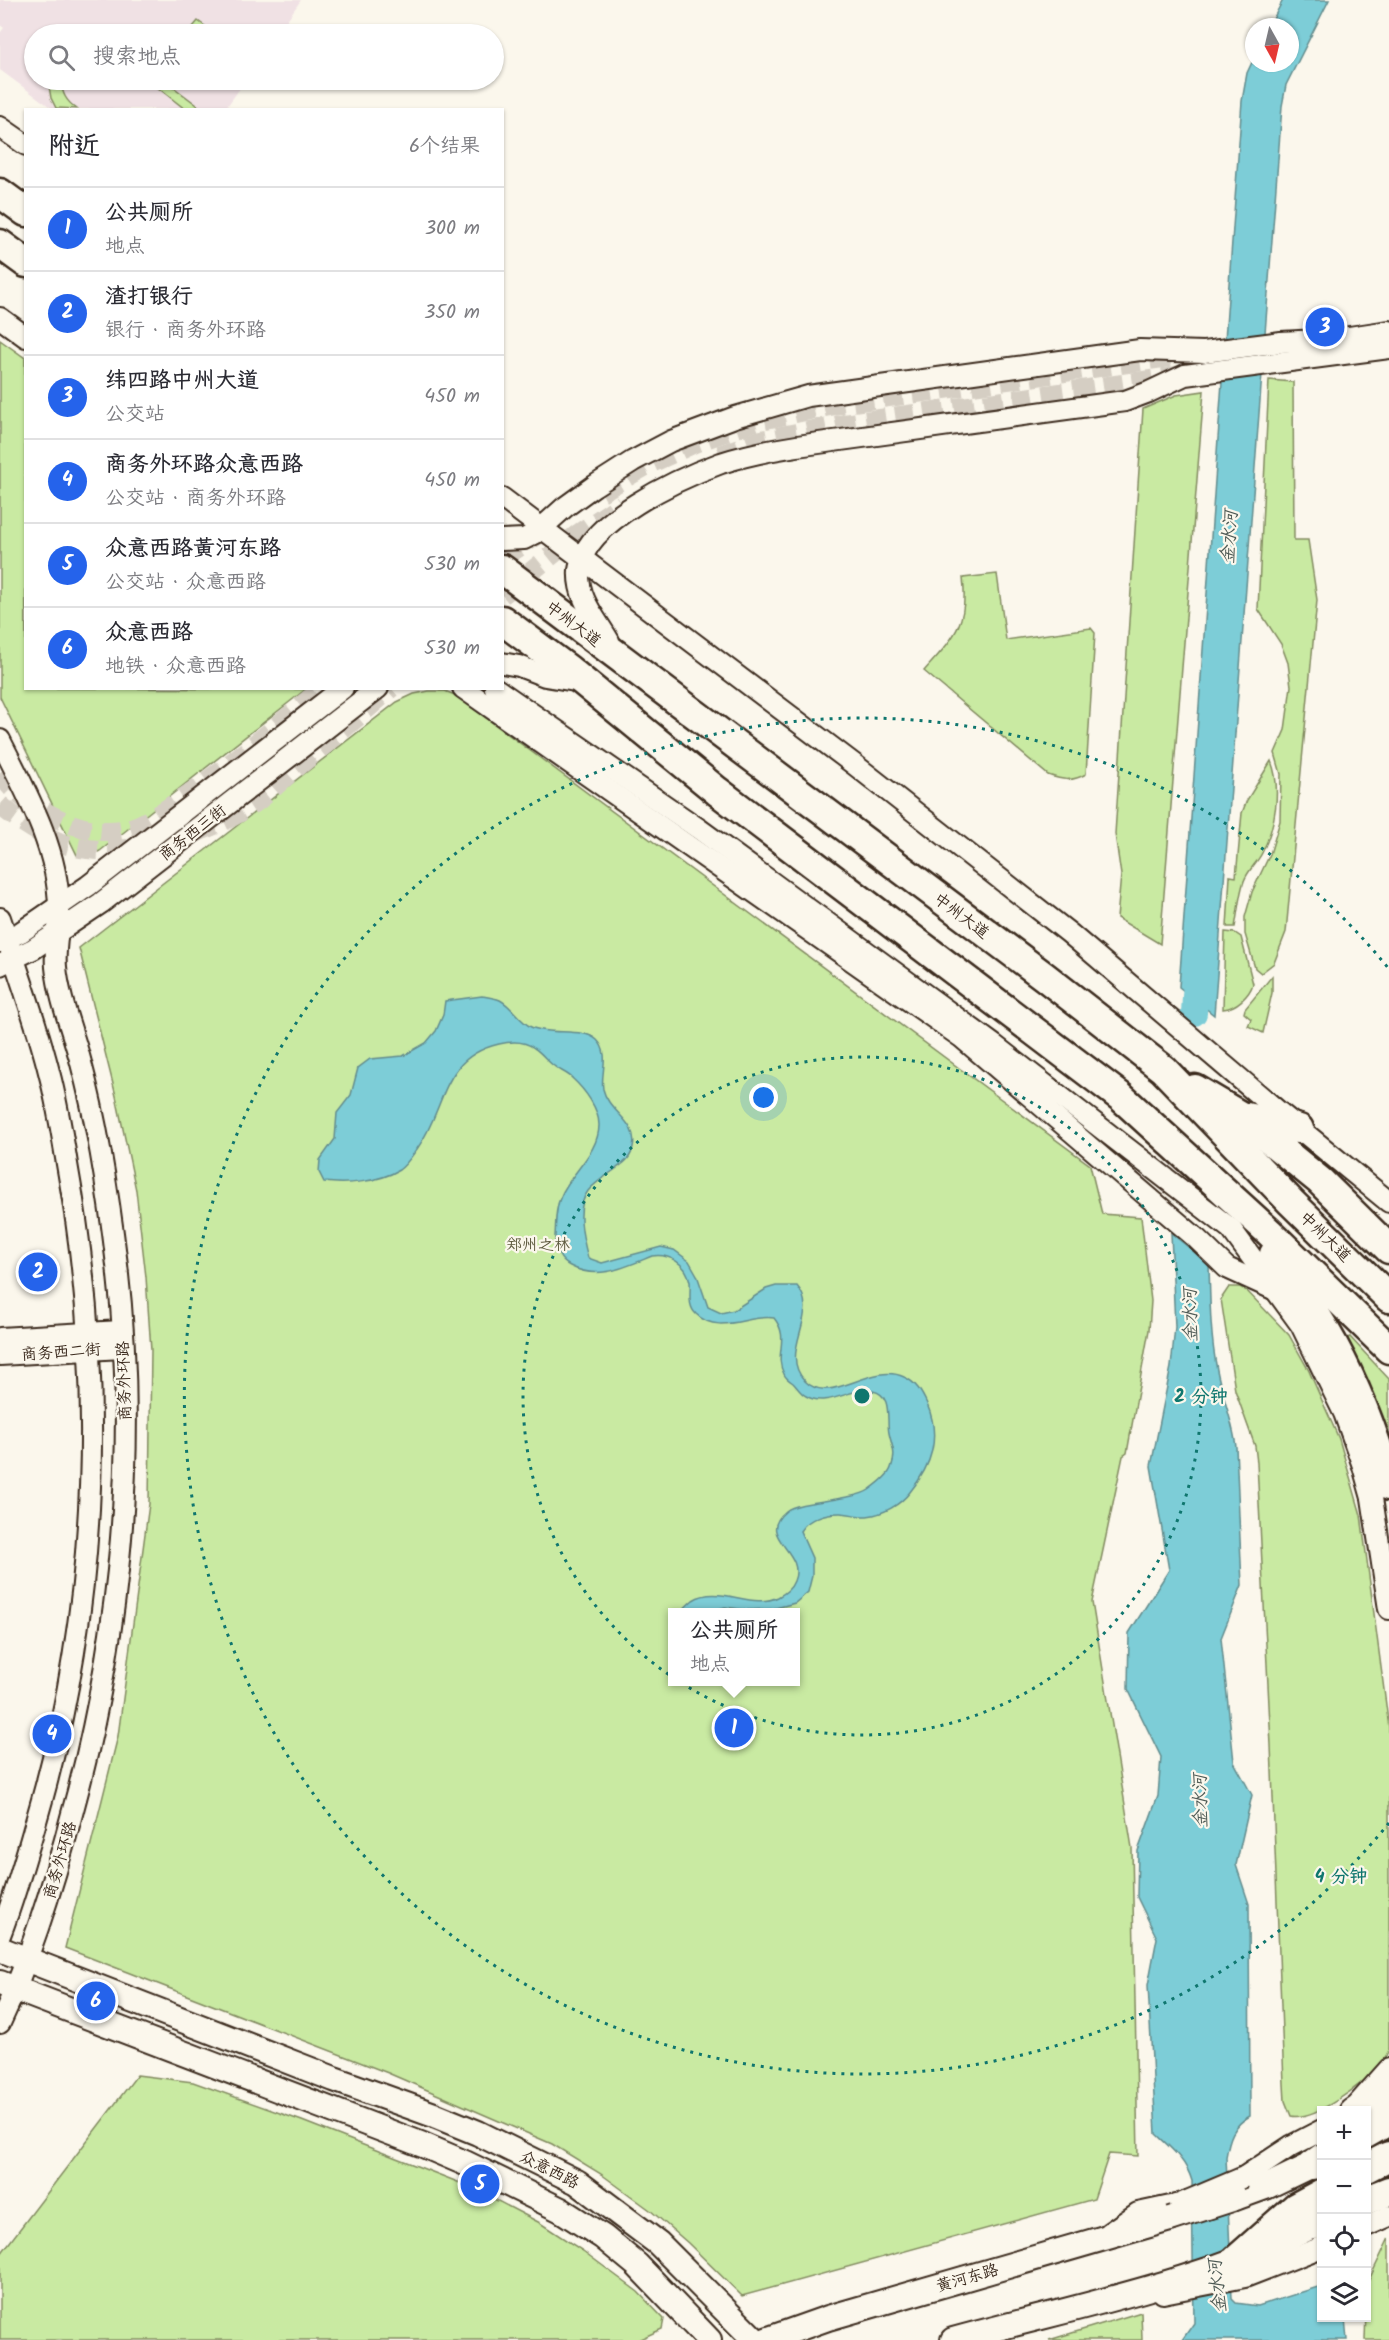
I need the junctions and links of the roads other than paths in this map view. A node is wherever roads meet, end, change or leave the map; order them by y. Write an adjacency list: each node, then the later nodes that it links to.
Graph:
1 (0, 126): 2 (street)
2 (24, 144)
3 (0, 193): 4 (highway)
4 (24, 211)
5 (0, 244): 6 (highway)
6 (24, 261)
7 (0, 318): 9 (street)
8 (1389, 332): 12 (street)
9 (24, 336)
10 (1389, 348): 14 (street)
11 (504, 499): 12 (street)
12 (543, 527): 13 (street); 14 (street)
13 (504, 540)
14 (582, 557): 17 (street); 32 (street)
15 (504, 570): 17 (highway, 中州大道)
16 (504, 622): 19 (highway)
17 (618, 656): 30 (highway, 中州大道)
18 (504, 663): 19 (street)
19 (584, 683): 34 (highway)
20 (340, 690): 25 (street, 商务西三街)
21 (375, 690): 27 (street, 商务西三街)
22 (466, 690): 36 (street)
23 (498, 690): 34 (street)
24 (0, 740): 25 (street, 商务外环路)
25 (59, 906): 27 (street, 商务外环路); 28 (street, 商务西三街)
26 (0, 918): 28 (street, 商务外环路)
27 (58, 932): 29 (street, 商务西三街); 39 (street, 商务外环路)
28 (4, 941): 29 (street, 商务外环路)
29 (7, 962): 40 (street, 商务外环路)
30 (1162, 1069): 31 (highway); 37 (highway, 中州大道)
31 (1239, 1115): 32 (highway); 35 (highway)
32 (1299, 1129): 33 (street)
33 (1389, 1203)
34 (1235, 1222): 36 (street); 41 (highway); 43 (highway)
35 (1389, 1249)
36 (1274, 1290): 44 (street)
37 (1389, 1298)
38 (0, 1338): 40 (street, 商务西二街)
39 (122, 1339): 40 (street, 商务西二街); 47 (street, 商务外环路)
40 (89, 1341): 42 (street, 商务西二街); 45 (street, 商务外环路)
41 (1389, 1349)
42 (0, 1355)
43 (1389, 1486)
44 (1389, 1609)
45 (0, 1935)
46 (0, 1949): 47 (main road, 众意西路)
47 (26, 1959): 48 (street, 商务外环路); 70 (main road, 众意西路)
48 (7, 1986): 49 (street, 商务外环路); 69 (main road, 众意西路)
49 (0, 2023)
50 (1389, 2069): 52 (street)
51 (1389, 2098): 53 (highway)
52 (1356, 2106)
53 (1371, 2116)
54 (1389, 2122): 56 (main road)
55 (1317, 2133): 61 (street)
56 (1371, 2133)
57 (1389, 2156): 59 (highway)
58 (1317, 2161): 61 (main road, 黄河东路)
59 (1371, 2165)
60 (1389, 2182): 63 (main road)
61 (1239, 2188): 71 (main road, 黄河东路, bridge)
62 (1389, 2191): 64 (highway)
63 (1371, 2195)
64 (1371, 2196)
65 (1389, 2216): 67 (street)
66 (1315, 2224): 68 (highway); 68 (street)
67 (1371, 2224)
68 (1240, 2268): 72 (main road)
69 (709, 2340)
70 (755, 2340)
71 (766, 2340)
72 (953, 2340)

